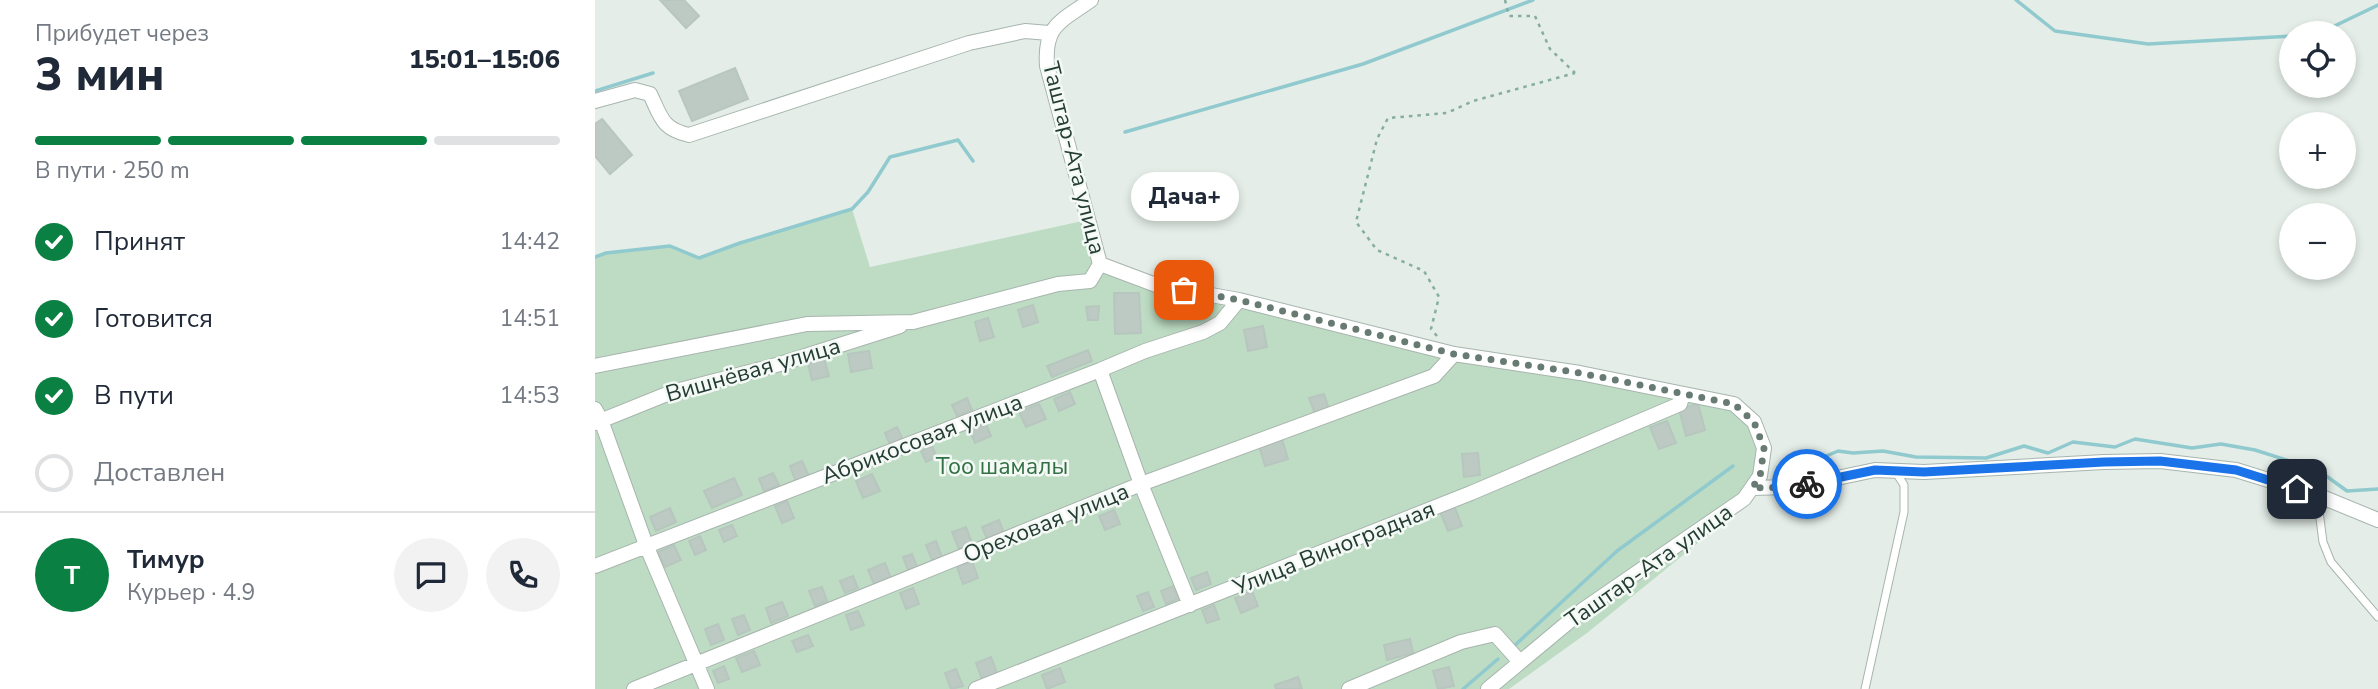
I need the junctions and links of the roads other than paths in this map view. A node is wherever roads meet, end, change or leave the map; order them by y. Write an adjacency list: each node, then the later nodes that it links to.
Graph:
1 (1091, 0): 2 (street, Таштар-Ата улица)
2 (1049, 33): 3 (street); 4 (street, Таштар-Ата улица)
3 (595, 102)
4 (1100, 264): 5 (street, Таштар-Ата улица); 6 (street)
5 (1239, 300): 7 (street, Таштар-Ата улица); 9 (street, Абрикосовая улица)
6 (913, 322): 8 (street); 11 (street, Вишнёвая улица)
7 (1454, 354): 10 (street, Таштар-Ата улица); 13 (street, Ореховая улица)
8 (595, 366)
9 (1100, 370): 13 (street); 17 (street, Абрикосовая улица)
10 (1683, 394): 14 (street, Таштар-Ата улица); 19 (street, Улица Виноградная)
11 (597, 417): 17 (street)
12 (1895, 471): 14 (street); 15 (street); 28 (lane)
13 (1141, 484): 19 (street); 22 (street, Ореховая улица)
14 (1752, 488): 21 (street, Таштар-Ата улица)
15 (2317, 495): 16 (street); 20 (lane)
16 (2378, 520)
17 (646, 545): 18 (street, Абрикосовая улица); 22 (street)
18 (595, 566)
19 (1190, 605): 25 (street, Улица Виноградная)
20 (2378, 617)
21 (1520, 662): 26 (street); 27 (street, Таштар-Ата улица)
22 (697, 665): 23 (street, Ореховая улица); 24 (street)
23 (634, 689)
24 (707, 689)
25 (976, 689)
26 (1349, 689)
27 (1488, 689)
28 (1865, 689)

